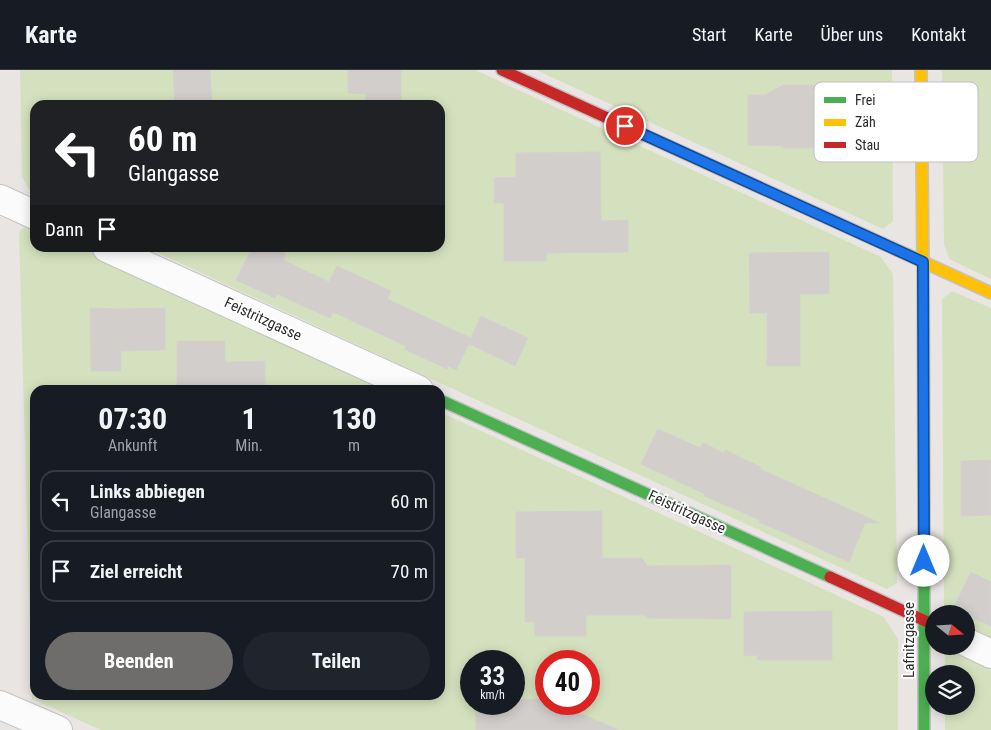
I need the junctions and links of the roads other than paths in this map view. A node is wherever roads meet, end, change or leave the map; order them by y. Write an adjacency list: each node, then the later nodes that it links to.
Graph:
1 (502, 70): 6 (street)
2 (922, 162): 6 (street, Lafnitzgasse)
3 (0, 199): 4 (street)
4 (30, 213)
5 (116, 252): 8 (street, Feistritzgasse)
6 (923, 262): 7 (street); 10 (street, Lafnitzgasse)
7 (991, 293)
8 (408, 385)
9 (445, 402): 11 (street, Feistritzgasse)
10 (929, 605)
11 (925, 621)
12 (975, 646): 13 (street)
13 (991, 654)
14 (928, 655): 17 (street, Lafnitzgasse)
15 (0, 705): 16 (street)
16 (58, 730)
17 (924, 730)

